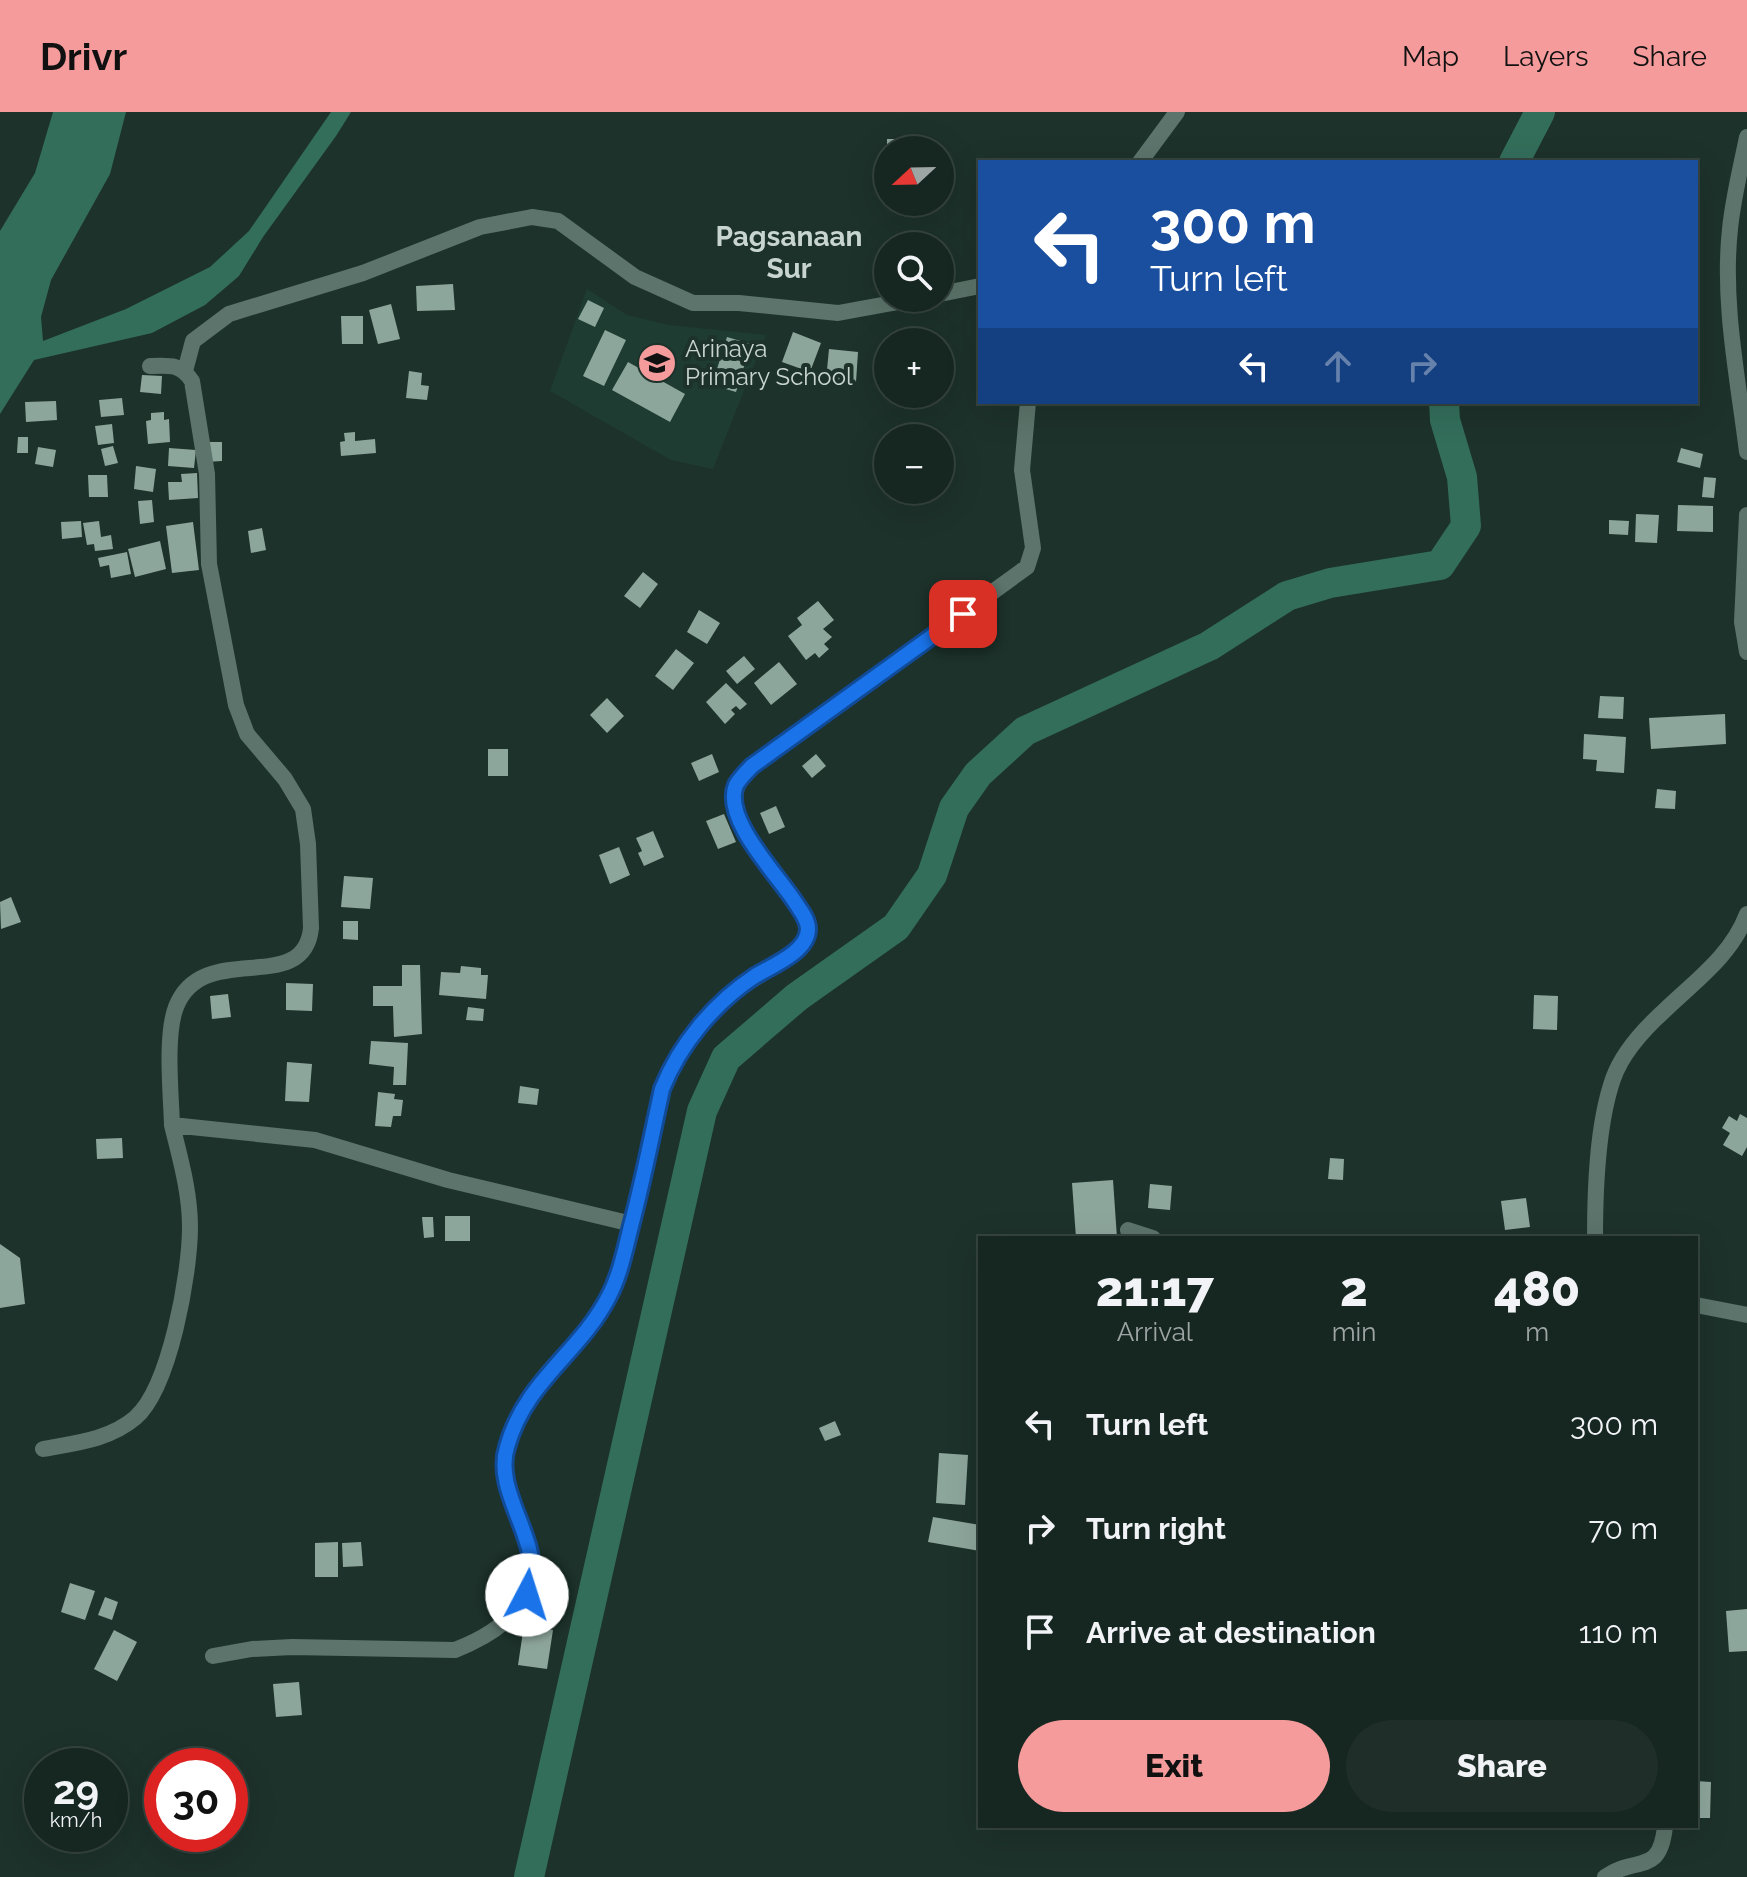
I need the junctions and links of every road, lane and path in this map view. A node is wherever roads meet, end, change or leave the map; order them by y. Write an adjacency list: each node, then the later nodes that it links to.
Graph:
1 (1177, 112): 3 (street)
2 (1747, 137): 10 (street)
3 (1141, 160)
4 (978, 286): 5 (street)
5 (954, 291)
6 (874, 306): 8 (street)
7 (150, 366): 8 (street)
8 (185, 371): 14 (street)
9 (1028, 404): 15 (street)
10 (1747, 452)
11 (1747, 515): 12 (street)
12 (1747, 652)
13 (1747, 914): 18 (street)
14 (172, 1125): 15 (street); 21 (street)
15 (632, 1224): 22 (street)
16 (1128, 1230): 17 (street)
17 (1147, 1236)
18 (1595, 1236)
19 (1698, 1305): 20 (street)
20 (1747, 1315)
21 (43, 1449)
22 (213, 1656)
23 (1665, 1828): 24 (street)
24 (1605, 1877)

